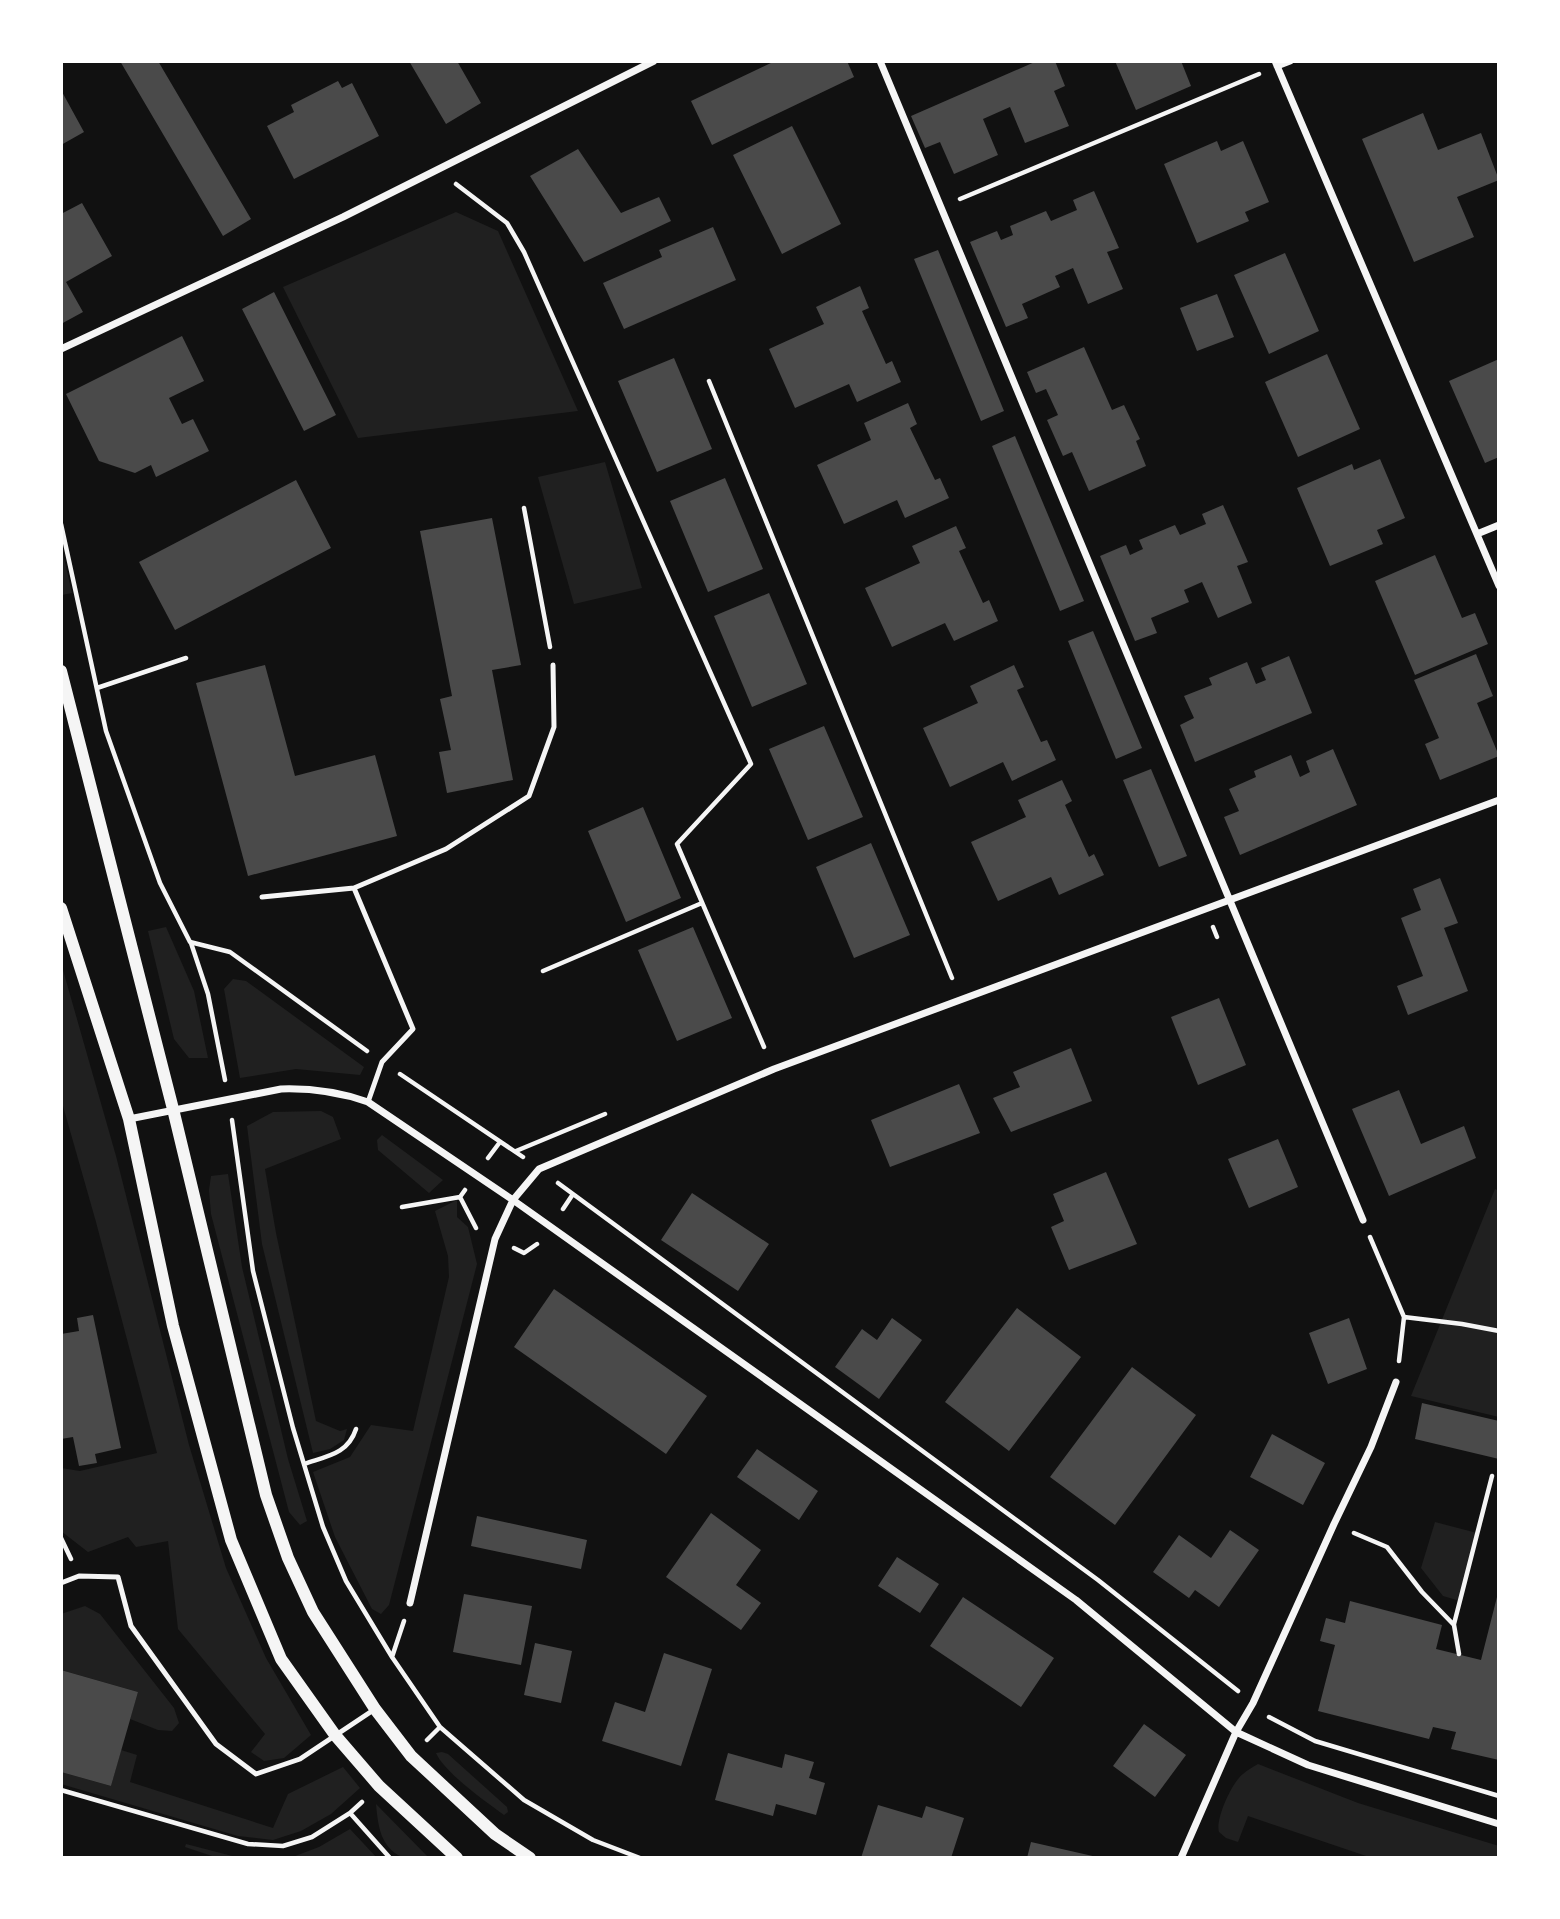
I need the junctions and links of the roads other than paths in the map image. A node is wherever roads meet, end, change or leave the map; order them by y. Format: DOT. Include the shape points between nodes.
graph roads {
  1 [pos="654,61"];
  2 [pos="880,61"];
  3 [pos="1290,61"];
  4 [pos="1276,64"];
  5 [pos="61,349"];
  6 [pos="1499,525"];
  7 [pos="1477,534"];
  8 [pos="1499,586"];
  9 [pos="553,665"];
  10 [pos="62,678"];
  11 [pos="1499,800"];
  12 [pos="354,888"];
  13 [pos="262,897"];
  14 [pos="1228,902"];
  15 [pos="61,908"];
  16 [pos="368,1102"];
  17 [pos="173,1109"];
  18 [pos="129,1119"];
  19 [pos="513,1200"];
  20 [pos="1363,1220"];
  21 [pos="1396,1382"];
  22 [pos="61,1583"];
  23 [pos="410,1603"];
  24 [pos="375,1709"];
  25 [pos="1236,1732"];
  26 [pos="335,1735"];
  27 [pos="1499,1824"];
  28 [pos="457,1858"];
  29 [pos="530,1858"];
  30 [pos="1181,1858"];
  1 -- 5 [label="street" via="343,217"];
  2 -- 14 [label="street"];
  3 -- 4 [label="street"];
  4 -- 7 [label="street"];
  6 -- 7 [label="street"];
  7 -- 8 [label="street"];
  9 -- 12 [label="lane" via="554,727 529,796 446,849"];
  10 -- 17 [label="street"];
  11 -- 14 [label="street"];
  12 -- 13 [label="lane"];
  12 -- 16 [label="lane" via="413,1029 382,1062"];
  14 -- 19 [label="street" via="774,1069 539,1169"];
  14 -- 20 [label="street"];
  15 -- 18 [label="street"];
  16 -- 17 [label="street" via="304,1088"];
  16 -- 19 [label="street"];
  17 -- 18 [label="street"];
  17 -- 24 [label="street" via="266,1495 313,1612"];
  18 -- 26 [label="street" via="173,1326 231,1540 281,1658"];
  19 -- 23 [label="street" via="495,1239"];
  19 -- 25 [label="street" via="1076,1600"];
  21 -- 25 [label="street" via="1371,1447"];
  22 -- 26 [label="lane" via="79,1576 118,1577 131,1626 216,1744 256,1774 300,1759"];
  24 -- 26 [label="lane"];
  24 -- 29 [label="street" via="411,1756 495,1834"];
  25 -- 27 [label="street" via="1308,1765"];
  25 -- 30 [label="street"];
  26 -- 28 [label="street" via="379,1786"];
}
